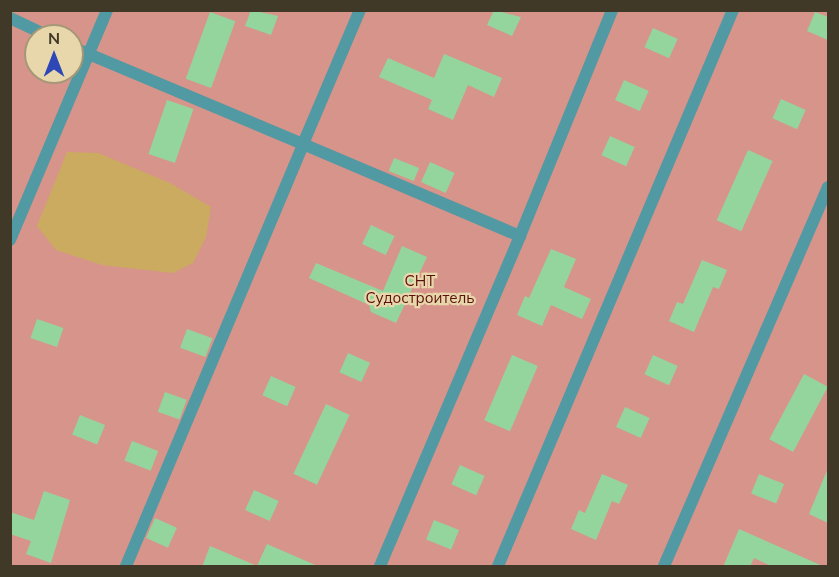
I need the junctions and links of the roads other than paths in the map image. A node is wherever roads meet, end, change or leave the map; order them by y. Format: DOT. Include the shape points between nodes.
graph roads {
  1 [pos="107,10"];
  2 [pos="360,10"];
  3 [pos="612,10"];
  4 [pos="732,10"];
  5 [pos="10,18"];
  6 [pos="24,25"];
  7 [pos="84,53"];
  8 [pos="88,55"];
  9 [pos="303,144"];
  10 [pos="828,187"];
  11 [pos="520,236"];
  12 [pos="10,240"];
  13 [pos="126,567"];
  14 [pos="380,567"];
  15 [pos="498,567"];
  16 [pos="664,567"];
  1 -- 8 [label="street"];
  2 -- 9 [label="street"];
  3 -- 11 [label="street"];
  4 -- 15 [label="street"];
  5 -- 6 [label="street"];
  7 -- 8 [label="street"];
  8 -- 9 [label="street"];
  8 -- 12 [label="street"];
  9 -- 11 [label="street"];
  9 -- 13 [label="street"];
  10 -- 16 [label="street"];
  11 -- 14 [label="street"];
}
